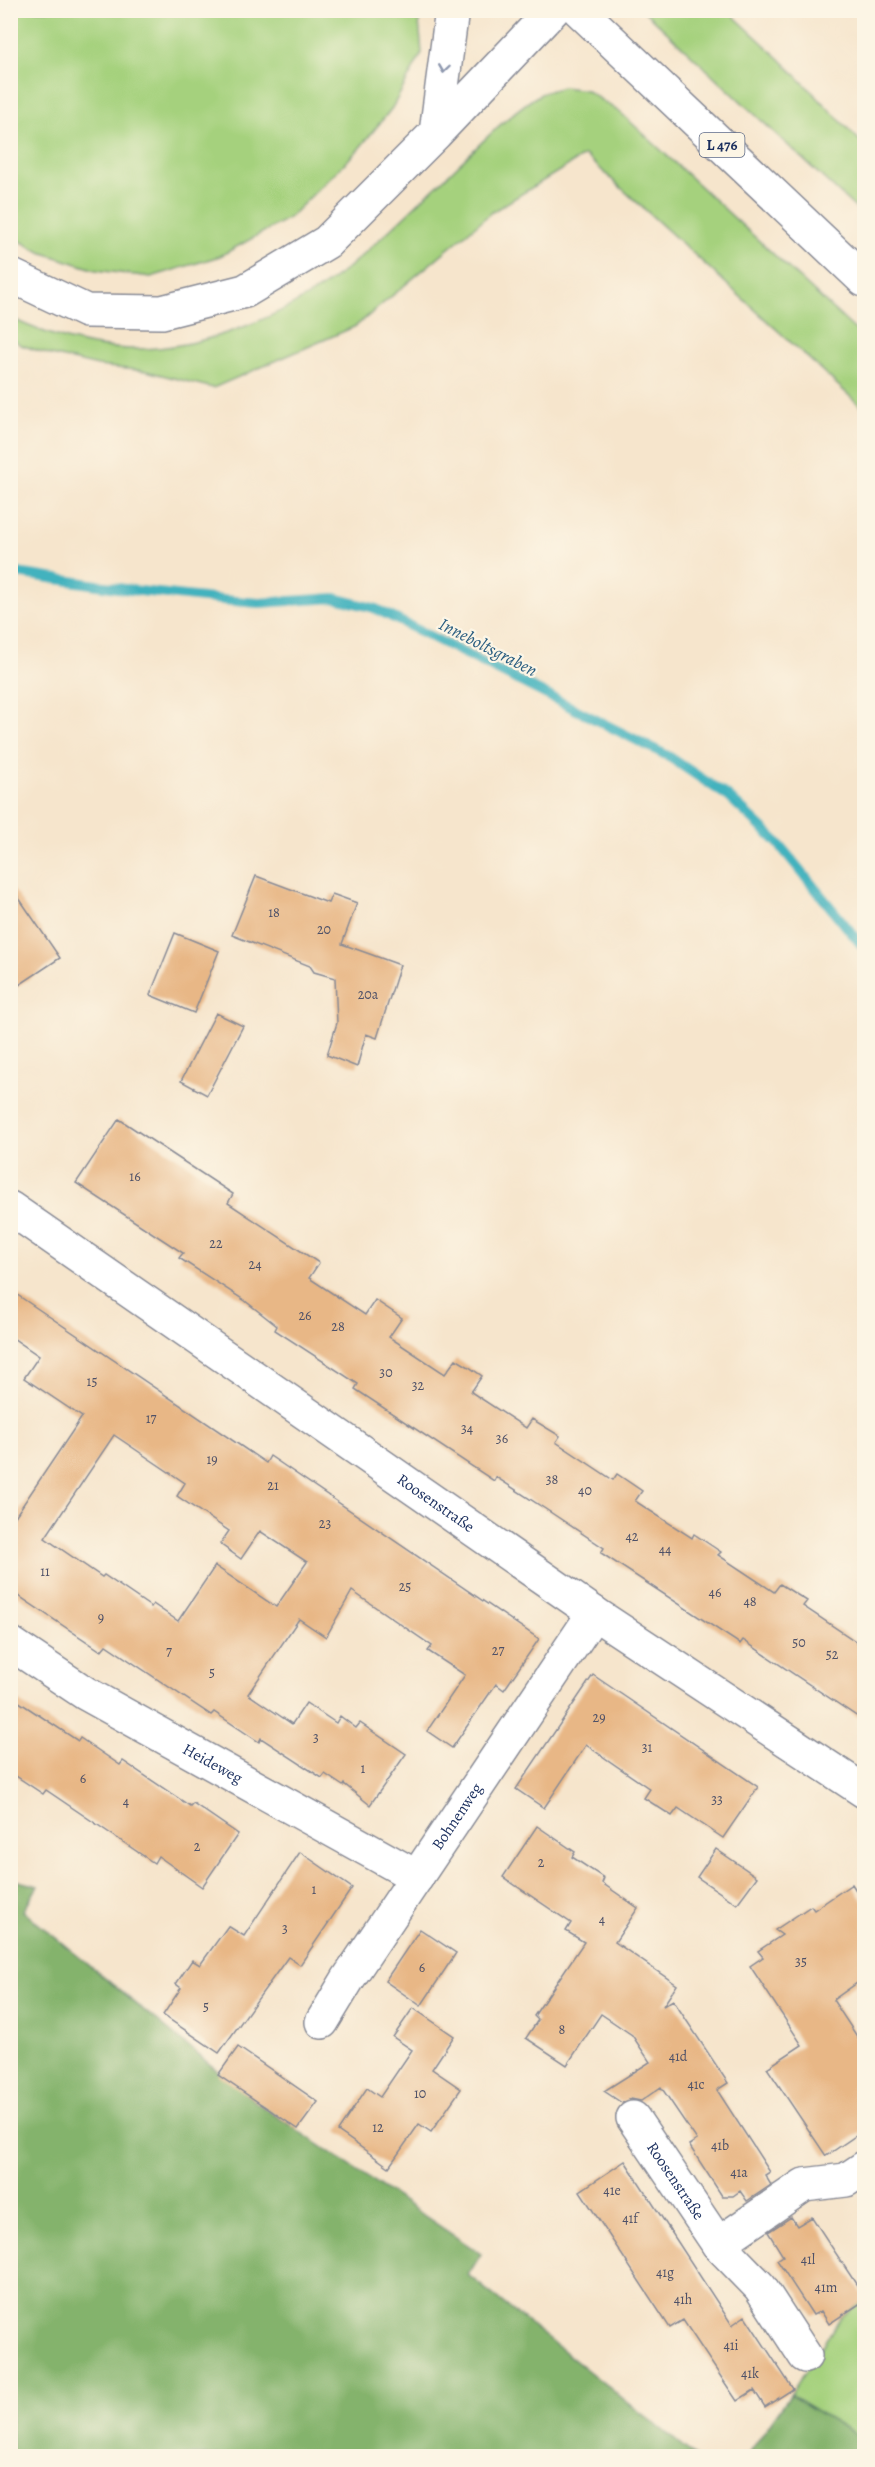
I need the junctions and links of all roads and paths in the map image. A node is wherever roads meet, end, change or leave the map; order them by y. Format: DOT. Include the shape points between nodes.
graph roads {
  1 [pos="452,10"];
  2 [pos="553,10"];
  3 [pos="579,10"];
  4 [pos="436,133"];
  5 [pos="10,275"];
  6 [pos="864,280"];
  7 [pos="10,1208"];
  8 [pos="594,1613"];
  9 [pos="10,1643"];
  10 [pos="864,1791"];
  11 [pos="417,1877"];
  12 [pos="322,2022"];
  13 [pos="633,2118"];
  14 [pos="864,2168"];
  15 [pos="718,2244"];
  16 [pos="805,2356"];
  1 -- 4 [label="street, one-way"];
  2 -- 4 [label="street"];
  3 -- 6 [label="street, L 476"];
  4 -- 5 [label="street" via="327,242 244,291 162,312 86,311"];
  7 -- 8 [label="street, Roosenstraße"];
  8 -- 10 [label="street, Roosenstraße"];
  8 -- 11 [label="street, Bohnenweg"];
  9 -- 11 [label="street, Heideweg" via="85,1693"];
  11 -- 12 [label="street, Bohnenweg"];
  13 -- 15 [label="street, Roosenstraße"];
  14 -- 15 [label="street" via="846,2180 804,2185"];
  15 -- 16 [label="street, Roosenstraße" via="760,2288"];
}
